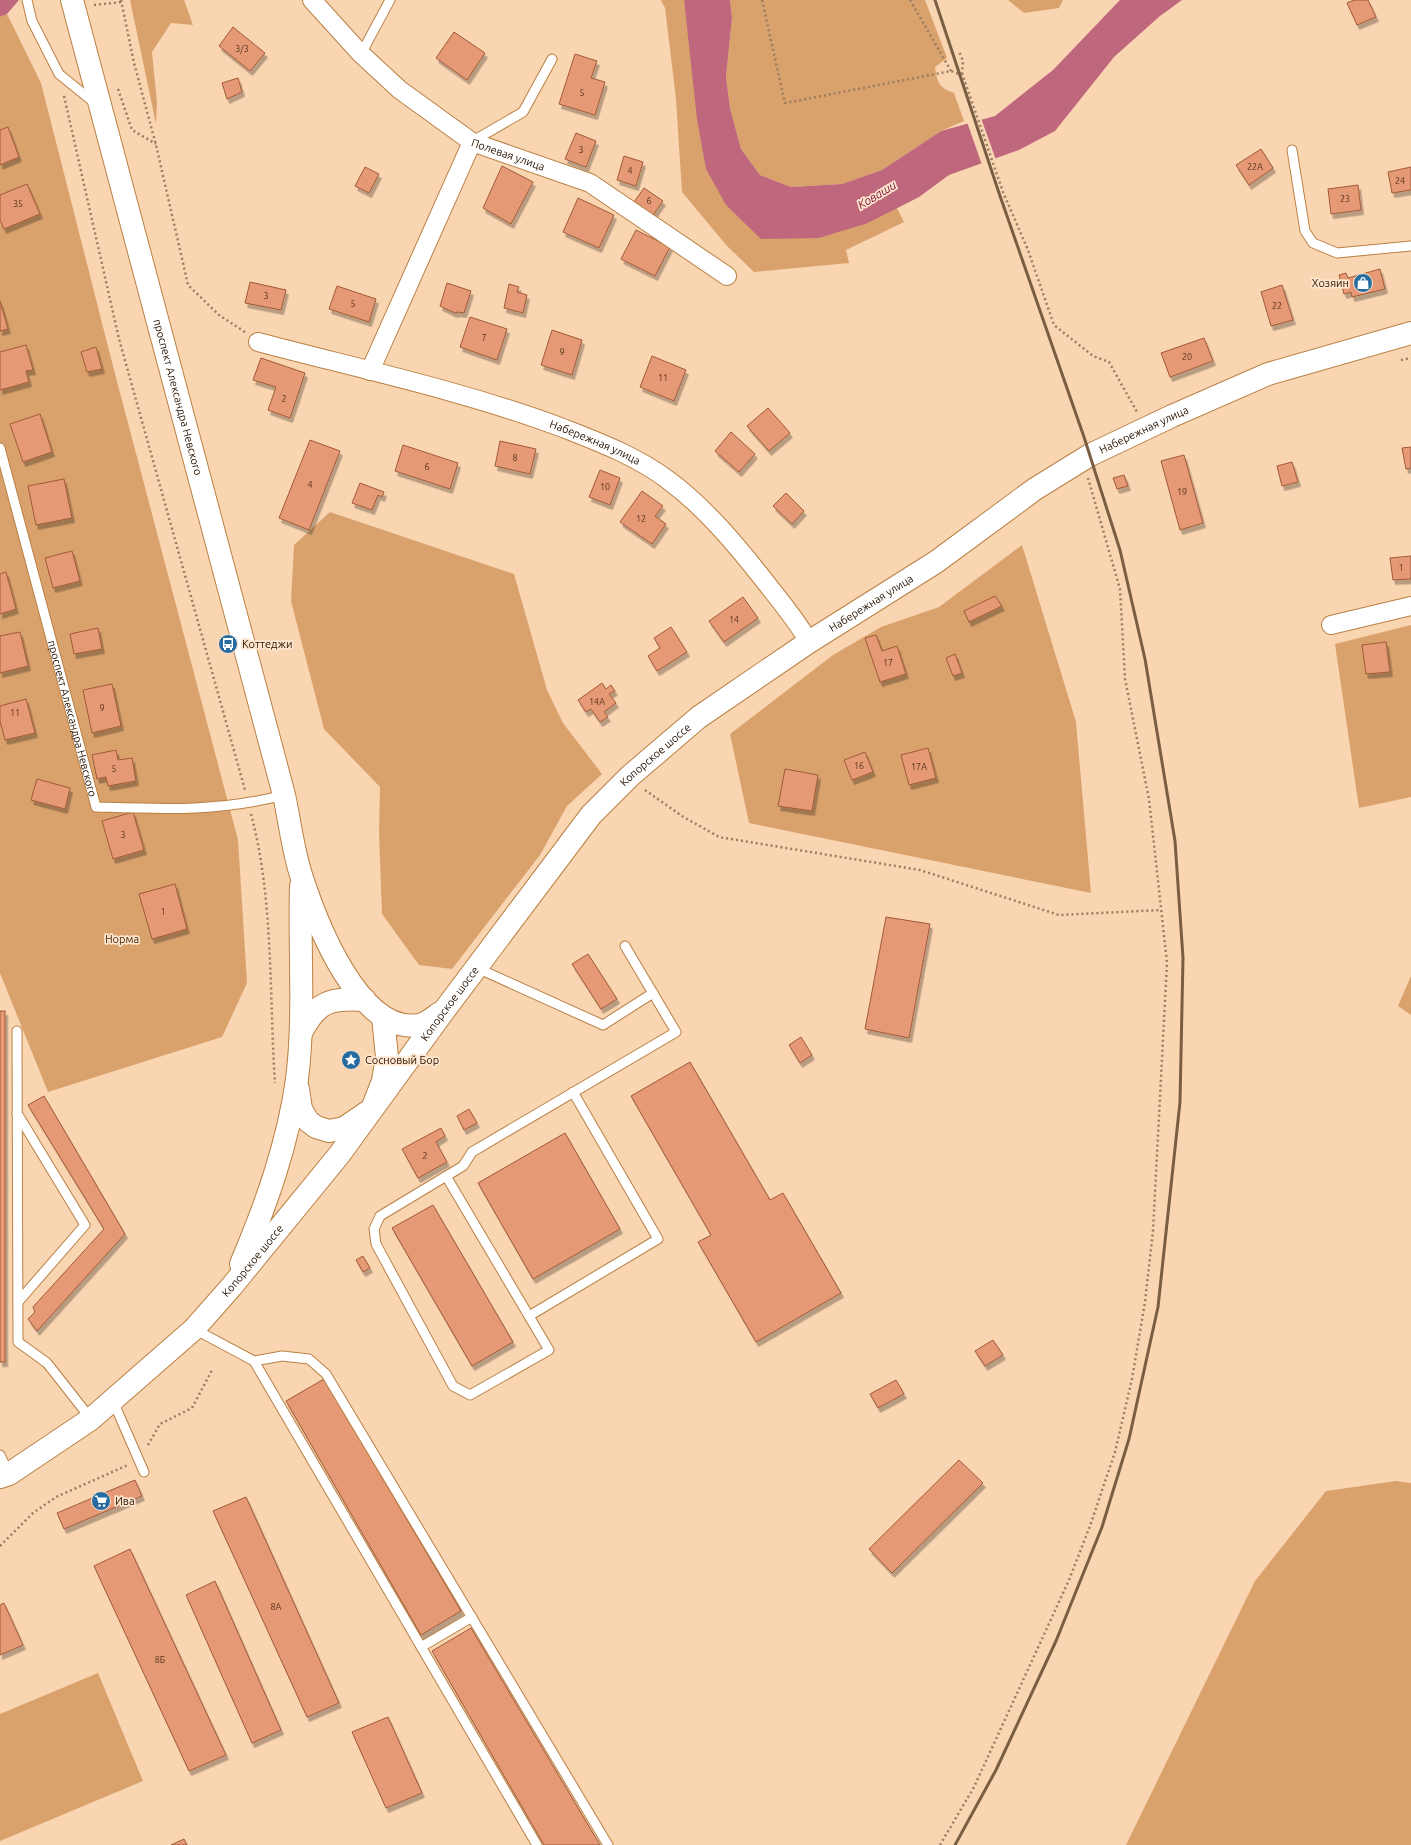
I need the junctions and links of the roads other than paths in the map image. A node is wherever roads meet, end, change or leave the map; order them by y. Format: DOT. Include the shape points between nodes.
graph roads {
  1 [pos="27,0"];
  2 [pos="312,0"];
  3 [pos="390,0"];
  4 [pos="82,9"];
  5 [pos="361,54"];
  6 [pos="552,59"];
  7 [pos="101,109"];
  8 [pos="472,142"];
  9 [pos="1292,150"];
  10 [pos="1411,246"];
  11 [pos="727,276"];
  12 [pos="1411,334"];
  13 [pos="258,342"];
  14 [pos="370,371"];
  15 [pos="0,448"];
  16 [pos="1411,606"];
  17 [pos="1331,625"];
  18 [pos="809,642"];
  19 [pos="284,795"];
  20 [pos="301,877"];
  21 [pos="624,946"];
  22 [pos="477,968"];
  23 [pos="653,993"];
  24 [pos="365,1000"];
  25 [pos="443,1012"];
  26 [pos="383,1017"];
  27 [pos="17,1031"];
  28 [pos="301,1033"];
  29 [pos="296,1080"];
  30 [pos="573,1092"];
  31 [pos="372,1109"];
  32 [pos="17,1113"];
  33 [pos="446,1176"];
  34 [pos="232,1286"];
  35 [pos="18,1302"];
  36 [pos="529,1316"];
  37 [pos="194,1329"];
  38 [pos="254,1361"];
  39 [pos="114,1401"];
  40 [pos="91,1420"];
  41 [pos="0,1455"];
  42 [pos="144,1472"];
  43 [pos="4,1476"];
  44 [pos="472,1617"];
  45 [pos="421,1647"];
  46 [pos="537,1845"];
  47 [pos="608,1845"];
  1 -- 7 [label="lane" via="32,21 59,74"];
  2 -- 5 [label="street, Полевая улица"];
  3 -- 5 [label="lane"];
  4 -- 7 [label="main road, проспект Александра Невского"];
  5 -- 8 [label="street, Полевая улица" via="400,90"];
  6 -- 8 [label="lane" via="524,112"];
  7 -- 19 [label="main road, проспект Александра Невского"];
  8 -- 11 [label="street, Полевая улица" via="590,183"];
  8 -- 14 [label="street"];
  9 -- 10 [label="lane" via="1306,231 1313,243 1337,253"];
  12 -- 18 [label="main road, Набережная улица" via="1268,374 1090,455 1035,489 936,562"];
  13 -- 14 [label="street, Набережная улица"];
  14 -- 18 [label="street, Набережная улица" via="512,409 591,439 668,479 740,550 799,625"];
  15 -- 19 [label="lane, проспект Александра Невского" via="96,807 178,810 248,803"];
  16 -- 17 [label="street"];
  18 -- 22 [label="main road, Копорское шоссе" via="699,717 630,776 591,815"];
  19 -- 20 [label="main road, проспект Александра Невского"];
  20 -- 24 [label="main road" via="328,945 343,972"];
  20 -- 28 [label="main road"];
  21 -- 23 [label="lane"];
  22 -- 23 [label="lane" via="603,1025"];
  22 -- 25 [label="main road, Копорское шоссе"];
  23 -- 30 [label="lane" via="676,1032"];
  24 -- 26 [label="main road"];
  24 -- 28 [label="main road" via="341,999 322,1006 310,1016"];
  25 -- 26 [label="main road" via="420,1025 402,1025"];
  25 -- 31 [label="main road, Копорское шоссе"];
  26 -- 31 [label="main road" via="388,1057 383,1081"];
  27 -- 32 [label="lane"];
  28 -- 29 [label="main road"];
  29 -- 31 [label="main road" via="301,1109 308,1121 316,1127 329,1131 344,1128"];
  29 -- 34 [label="main road" via="278,1168"];
  30 -- 33 [label="lane" via="472,1152 462,1166"];
  30 -- 36 [label="lane" via="658,1239"];
  31 -- 34 [label="main road, Копорское шоссе" via="334,1161"];
  32 -- 35 [label="lane"];
  32 -- 35 [label="lane" via="85,1225"];
  33 -- 36 [label="lane"];
  33 -- 36 [label="lane" via="380,1216 374,1229 376,1244 453,1386 470,1394 549,1350"];
  34 -- 37 [label="main road, Копорское шоссе"];
  35 -- 40 [label="lane" via="18,1342 47,1363"];
  37 -- 38 [label="lane"];
  37 -- 39 [label="main road, Копорское шоссе"];
  38 -- 44 [label="lane" via="282,1356 309,1360 326,1374"];
  38 -- 45 [label="lane"];
  39 -- 40 [label="main road, Копорское шоссе"];
  39 -- 42 [label="lane"];
  40 -- 43 [label="main road, Копорское шоссе"];
  41 -- 43 [label="lane"];
  44 -- 45 [label="lane"];
  44 -- 47 [label="lane"];
  45 -- 46 [label="lane"];
}
